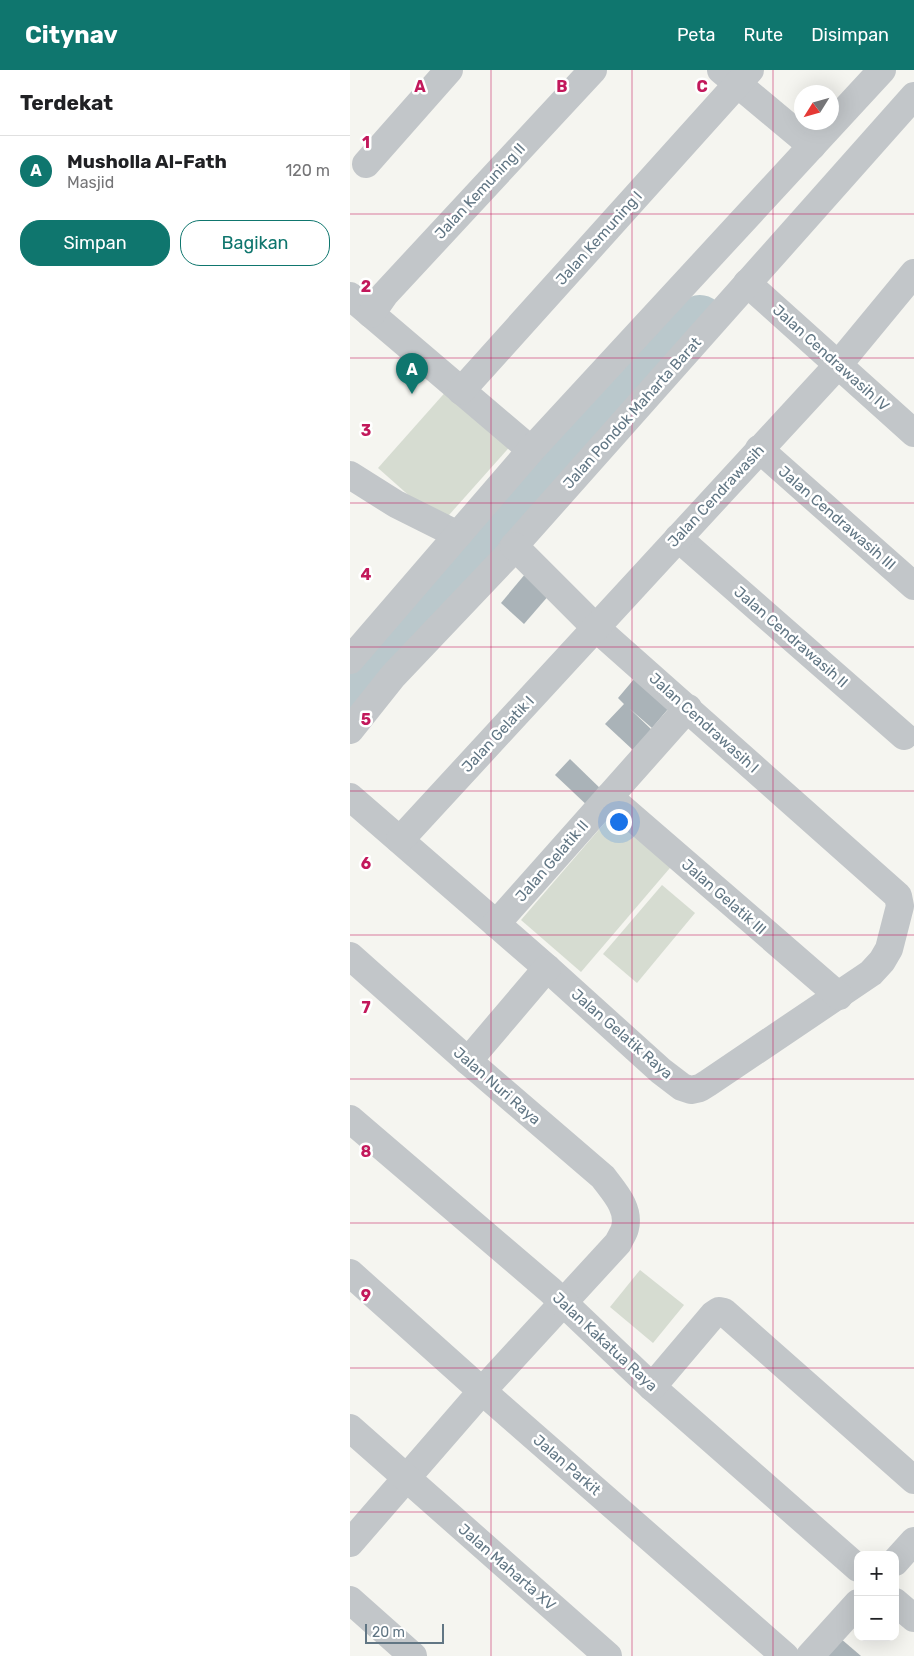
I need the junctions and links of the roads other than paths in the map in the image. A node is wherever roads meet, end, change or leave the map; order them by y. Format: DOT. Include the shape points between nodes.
graph roads {
  1 [pos="449,70"];
  2 [pos="593,70"];
  3 [pos="882,70"];
  4 [pos="736,75"];
  5 [pos="911,106"];
  6 [pos="812,146"];
  7 [pos="366,164"];
  8 [pos="913,276"];
  9 [pos="747,283"];
  10 [pos="350,296"];
  11 [pos="371,314"];
  12 [pos="838,365"];
  13 [pos="461,391"];
  14 [pos="914,433"];
  15 [pos="759,449"];
  16 [pos="531,450"];
  17 [pos="350,475"];
  18 [pos="458,535"];
  19 [pos="678,538"];
  20 [pos="514,546"];
  21 [pos="914,586"];
  22 [pos="596,628"];
  23 [pos="350,660"];
  24 [pos="688,708"];
  25 [pos="350,730"];
  26 [pos="904,736"];
  27 [pos="350,797"];
  28 [pos="609,797"];
  29 [pos="400,840"];
  30 [pos="898,896"];
  31 [pos="496,924"];
  32 [pos="350,956"];
  33 [pos="547,968"];
  34 [pos="839,996"];
  35 [pos="468,1061"];
  36 [pos="350,1119"];
  37 [pos="350,1273"];
  38 [pos="562,1302"];
  39 [pos="652,1387"];
  40 [pos="482,1391"];
  41 [pos="350,1428"];
  42 [pos="406,1478"];
  43 [pos="914,1480"];
  44 [pos="914,1541"];
  45 [pos="350,1543"];
  46 [pos="899,1558"];
  47 [pos="854,1564"];
  48 [pos="350,1600"];
  49 [pos="899,1605"];
  50 [pos="854,1607"];
  51 [pos="914,1618"];
  52 [pos="413,1656"];
  53 [pos="608,1656"];
  54 [pos="785,1656"];
  55 [pos="810,1656"];
  1 -- 7 [label="street"];
  2 -- 11 [label="street, Jalan Kemuning II" via="385,294"];
  3 -- 6 [label="street"];
  4 -- 6 [label="street"];
  4 -- 13 [label="street, Jalan Kemuning I"];
  5 -- 9 [label="street, Jalan Pondok Maharta Barat"];
  6 -- 16 [label="street"];
  8 -- 12 [label="street, Jalan Cendrawasih"];
  9 -- 12 [label="street, Jalan Cendrawasih IV"];
  9 -- 20 [label="street, Jalan Pondok Maharta Barat"];
  10 -- 11 [label="street"];
  11 -- 13 [label="street"];
  12 -- 14 [label="street, Jalan Cendrawasih IV"];
  12 -- 15 [label="street, Jalan Cendrawasih"];
  13 -- 16 [label="street"];
  15 -- 19 [label="street, Jalan Cendrawasih"];
  15 -- 21 [label="street, Jalan Cendrawasih III"];
  16 -- 18 [label="street"];
  17 -- 18 [label="street" via="396,504"];
  18 -- 23 [label="street"];
  19 -- 22 [label="street, Jalan Cendrawasih"];
  19 -- 26 [label="street, Jalan Cendrawasih II"];
  20 -- 22 [label="street, Jalan Cendrawasih I"];
  20 -- 25 [label="street, Jalan Pondok Maharta Barat" via="393,676"];
  22 -- 24 [label="street, Jalan Cendrawasih I"];
  22 -- 29 [label="street, Jalan Gelatik I"];
  24 -- 28 [label="street, Jalan Gelatik II"];
  24 -- 30 [label="street, Jalan Cendrawasih I"];
  27 -- 29 [label="street, Jalan Gelatik Raya"];
  28 -- 31 [label="street, Jalan Gelatik II"];
  28 -- 34 [label="street, Jalan Gelatik III"];
  29 -- 31 [label="street, Jalan Gelatik Raya"];
  30 -- 34 [label="street, Jalan Gelatik Raya" via="900,906 889,949 882,961"];
  31 -- 33 [label="street, Jalan Gelatik Raya"];
  32 -- 35 [label="street, Jalan Nuri Raya"];
  33 -- 34 [label="street, Jalan Gelatik Raya" via="661,1071 691,1090 708,1083"];
  33 -- 35 [label="street"];
  35 -- 38 [label="street, Jalan Nuri Raya" via="603,1177 625,1212 625,1228 618,1243"];
  36 -- 38 [label="street, Jalan Kakatua Raya"];
  37 -- 40 [label="street, Jalan Parkit"];
  38 -- 39 [label="street, Jalan Kakatua Raya"];
  38 -- 40 [label="street"];
  39 -- 43 [label="street" via="713,1314 724,1312"];
  39 -- 47 [label="street, Jalan Kakatua Raya"];
  40 -- 42 [label="street"];
  40 -- 54 [label="street, Jalan Parkit"];
  41 -- 42 [label="street, Jalan Maharta XV"];
  42 -- 45 [label="street"];
  42 -- 53 [label="street, Jalan Maharta XV"];
  44 -- 46 [label="street"];
  48 -- 52 [label="street"];
  49 -- 51 [label="street"];
  50 -- 55 [label="street"];
}
